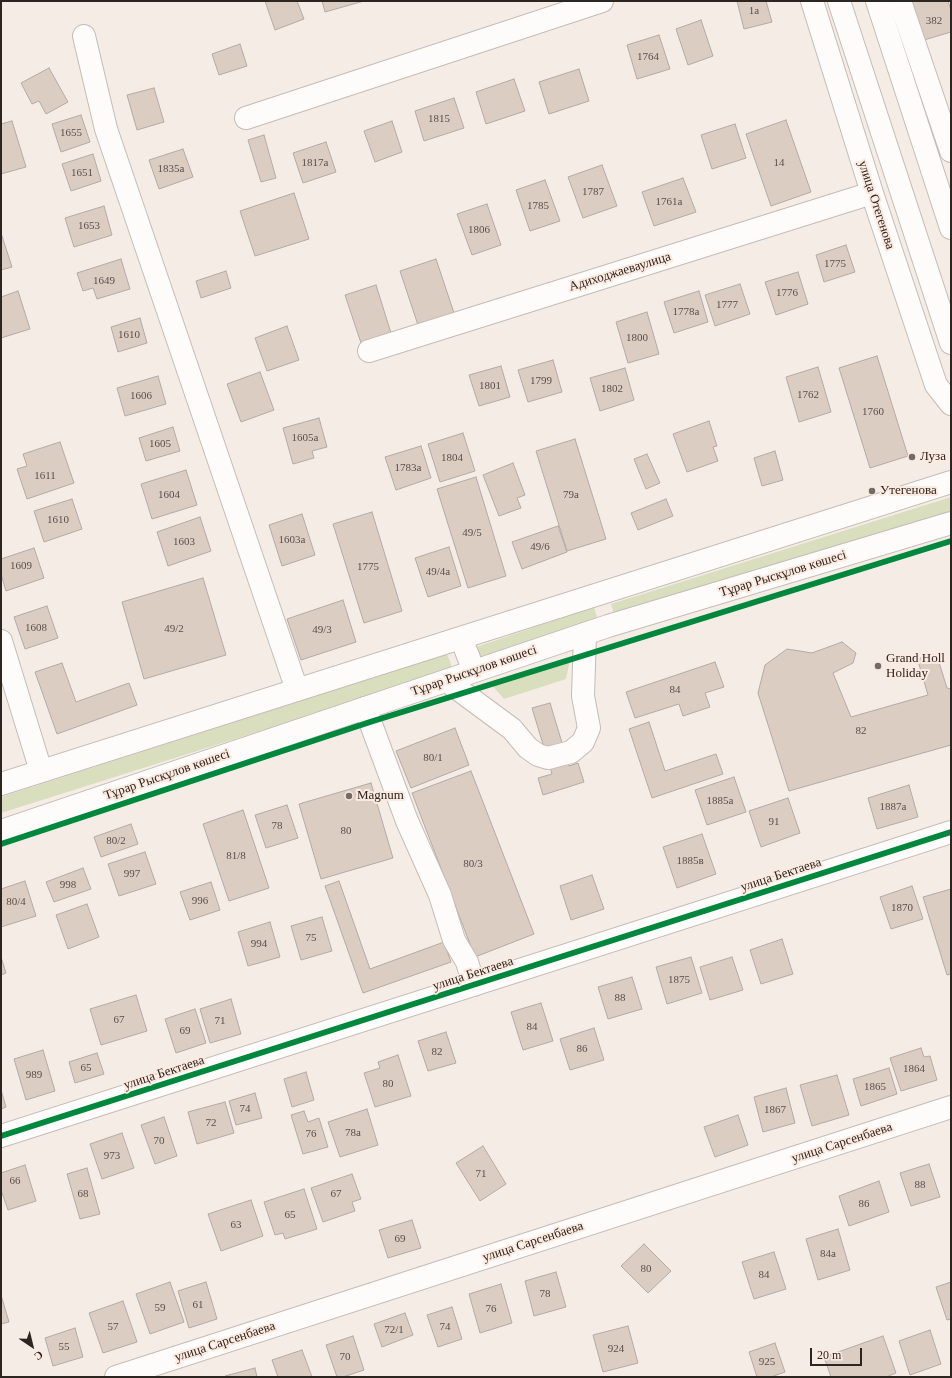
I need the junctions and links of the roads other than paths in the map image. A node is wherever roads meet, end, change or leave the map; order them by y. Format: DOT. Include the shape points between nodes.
graph roads {
  1 [pos="602,1"];
  2 [pos="812,1"];
  3 [pos="839,1"];
  4 [pos="877,1"];
  5 [pos="900,1"];
  6 [pos="84,36"];
  7 [pos="246,118"];
  8 [pos="951,151"];
  9 [pos="872,193"];
  10 [pos="951,228"];
  11 [pos="951,343"];
  12 [pos="369,351"];
  13 [pos="951,404"];
  14 [pos="951,482"];
  15 [pos="951,523"];
  16 [pos="598,594"];
  17 [pos="608,626"];
  18 [pos="585,634"];
  19 [pos="461,638"];
  20 [pos="1,641"];
  21 [pos="474,672"];
  22 [pos="447,681"];
  23 [pos="297,690"];
  24 [pos="365,708"];
  25 [pos="41,771"];
  26 [pos="1,784"];
  27 [pos="1,831"];
  28 [pos="951,832"];
  29 [pos="474,986"];
  30 [pos="951,1107"];
  31 [pos="1,1136"];
  32 [pos="116,1377"];
  1 -- 7 [label="street"];
  2 -- 9 [label="street, улица Отегенова"];
  3 -- 11 [label="street"];
  4 -- 10 [label="street"];
  5 -- 8 [label="street"];
  6 -- 23 [label="street" via="106,129"];
  9 -- 12 [label="street, Адиходжаеваулица"];
  9 -- 13 [label="street, улица Отегенова" via="936,385"];
  14 -- 16 [label="street"];
  15 -- 17 [label="street, Тұрар Рыскұлов көшесі"];
  16 -- 17 [label="street"];
  16 -- 19 [label="street"];
  17 -- 18 [label="street, Тұрар Рыскұлов көшесі"];
  18 -- 21 [label="street, Тұрар Рыскұлов көшесі"];
  18 -- 22 [label="street" via="583,696 589,728 582,742 571,752 548,758 538,755 528,748 512,729"];
  19 -- 21 [label="street"];
  19 -- 23 [label="street"];
  20 -- 25 [label="street"];
  21 -- 22 [label="street, Тұрар Рыскұлов көшесі"];
  22 -- 24 [label="street, Тұрар Рыскұлов көшесі"];
  23 -- 25 [label="street"];
  24 -- 27 [label="street, Тұрар Рыскұлов көшесі"];
  24 -- 29 [label="street" via="407,821 440,895 454,940 467,962"];
  25 -- 26 [label="street"];
  28 -- 29 [label="street, улица Бектаева"];
  29 -- 31 [label="street, улица Бектаева"];
  30 -- 32 [label="street, улица Сарсенбаева"];
}
